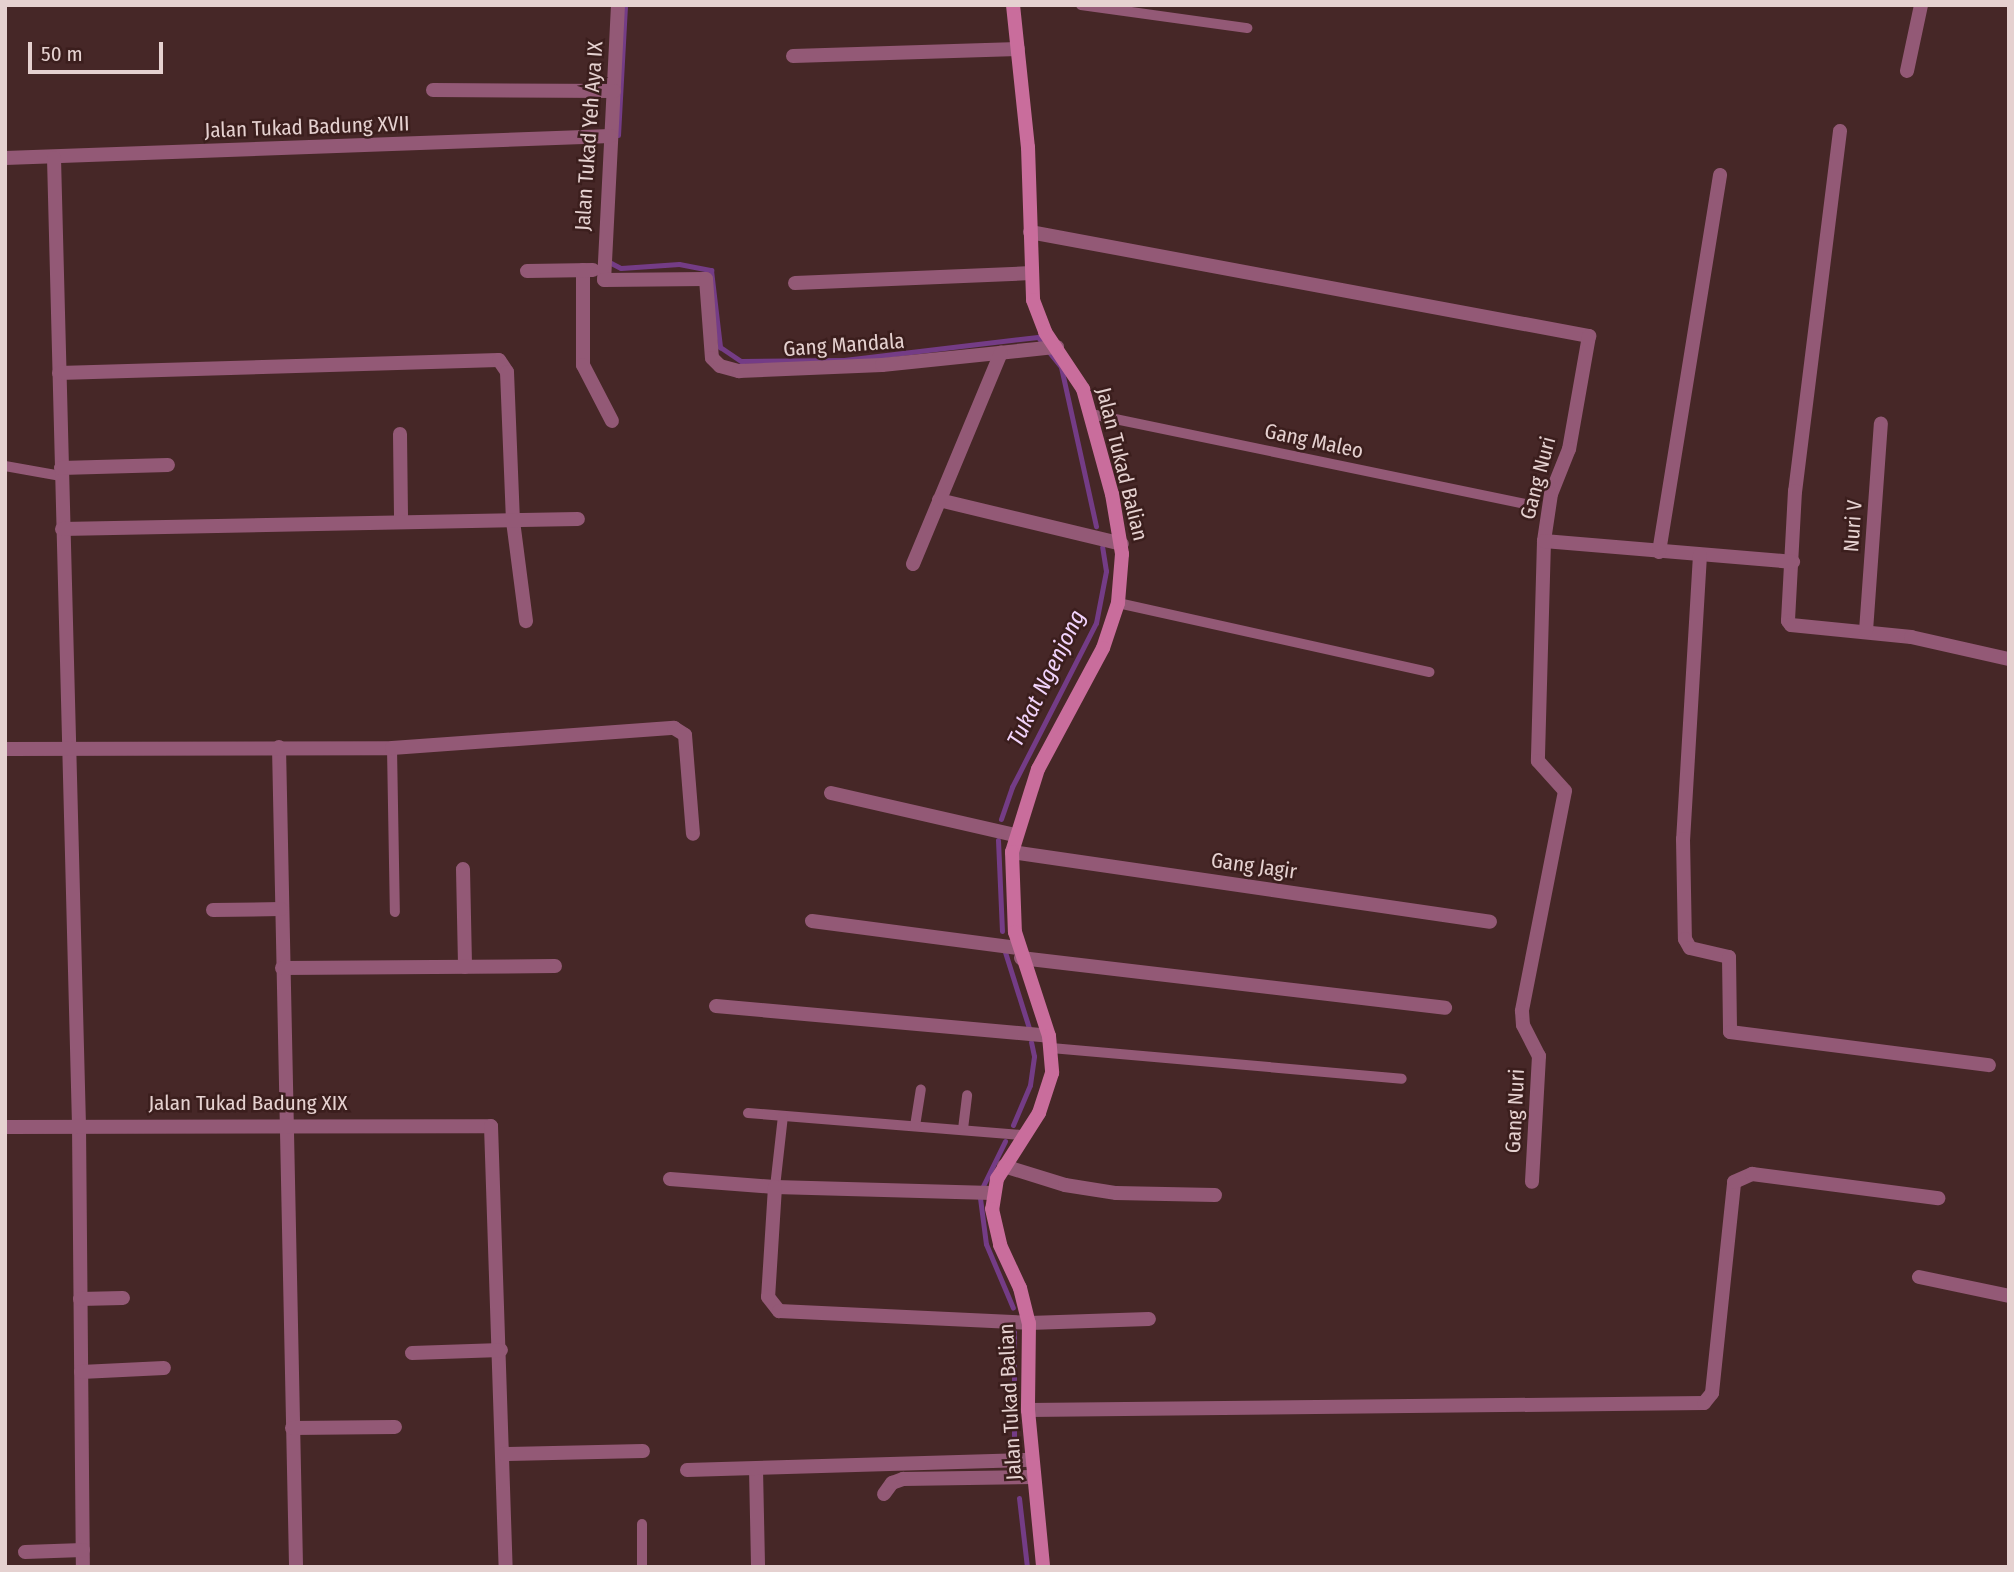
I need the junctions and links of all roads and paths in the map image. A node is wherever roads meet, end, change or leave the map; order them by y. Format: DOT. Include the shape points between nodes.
graph roads {
  1 [pos="618,5"];
  2 [pos="1013,5"];
  3 [pos="1081,5"];
  4 [pos="1921,5"];
  5 [pos="1247,28"];
  6 [pos="1018,49"];
  7 [pos="793,57"];
  8 [pos="1907,71"];
  9 [pos="433,90"];
  10 [pos="614,91"];
  11 [pos="1840,131"];
  12 [pos="611,136"];
  13 [pos="5,158"];
  14 [pos="54,158"];
  15 [pos="1720,175"];
  16 [pos="1030,232"];
  17 [pos="601,270"];
  18 [pos="527,271"];
  19 [pos="583,271"];
  20 [pos="1031,273"];
  21 [pos="794,283"];
  22 [pos="1057,347"];
  23 [pos="1001,353"];
  24 [pos="59,373"];
  25 [pos="1091,414"];
  26 [pos="612,421"];
  27 [pos="1881,424"];
  28 [pos="400,434"];
  29 [pos="168,465"];
  30 [pos="5,466"];
  31 [pos="61,472"];
  32 [pos="939,500"];
  33 [pos="1530,505"];
  34 [pos="578,519"];
  35 [pos="513,521"];
  36 [pos="401,522"];
  37 [pos="62,528"];
  38 [pos="1544,541"];
  39 [pos="1122,544"];
  40 [pos="1659,552"];
  41 [pos="1700,555"];
  42 [pos="1793,562"];
  43 [pos="912,564"];
  44 [pos="1118,603"];
  45 [pos="526,621"];
  46 [pos="1866,631"];
  47 [pos="2009,659"];
  48 [pos="1429,673"];
  49 [pos="279,747"];
  50 [pos="68,748"];
  51 [pos="393,748"];
  52 [pos="5,749"];
  53 [pos="831,793"];
  54 [pos="693,834"];
  55 [pos="1015,835"];
  56 [pos="1012,856"];
  57 [pos="463,869"];
  58 [pos="1278,900"];
  59 [pos="281,909"];
  60 [pos="213,911"];
  61 [pos="395,912"];
  62 [pos="811,921"];
  63 [pos="1490,922"];
  64 [pos="1020,953"];
  65 [pos="555,966"];
  66 [pos="466,967"];
  67 [pos="282,968"];
  68 [pos="716,1006"];
  69 [pos="1445,1008"];
  70 [pos="1050,1042"];
  71 [pos="1989,1065"];
  72 [pos="1402,1079"];
  73 [pos="920,1088"];
  74 [pos="967,1095"];
  75 [pos="748,1113"];
  76 [pos="783,1116"];
  77 [pos="284,1124"];
  78 [pos="79,1125"];
  79 [pos="915,1126"];
  80 [pos="5,1127"];
  81 [pos="962,1129"];
  82 [pos="1024,1135"];
  83 [pos="1004,1166"];
  84 [pos="670,1179"];
  85 [pos="1532,1182"];
  86 [pos="775,1187"];
  87 [pos="992,1193"];
  88 [pos="1215,1195"];
  89 [pos="1938,1198"];
  90 [pos="1919,1277"];
  91 [pos="2009,1296"];
  92 [pos="123,1298"];
  93 [pos="80,1299"];
  94 [pos="1149,1319"];
  95 [pos="1029,1323"];
  96 [pos="501,1350"];
  97 [pos="412,1353"];
  98 [pos="164,1368"];
  99 [pos="81,1372"];
  100 [pos="1028,1410"];
  101 [pos="395,1427"];
  102 [pos="292,1428"];
  103 [pos="643,1451"];
  104 [pos="504,1454"];
  105 [pos="1032,1460"];
  106 [pos="755,1469"];
  107 [pos="687,1470"];
  108 [pos="1033,1477"];
  109 [pos="884,1494"];
  110 [pos="642,1524"];
  111 [pos="83,1550"];
  112 [pos="25,1552"];
  113 [pos="83,1567"];
  114 [pos="296,1567"];
  115 [pos="506,1567"];
  116 [pos="642,1567"];
  117 [pos="758,1567"];
  118 [pos="1043,1567"];
  1 -- 10 [label="street, Jalan Tukad Yeh Aya IX"];
  2 -- 6 [label="street, Jalan Tukad Balian"];
  3 -- 5 [label="lane"];
  4 -- 8 [label="street"];
  6 -- 7 [label="street"];
  6 -- 16 [label="street, Jalan Tukad Balian" via="1028,147"];
  9 -- 10 [label="street"];
  10 -- 12 [label="street, Jalan Tukad Yeh Aya IX"];
  11 -- 42 [label="street" via="1795,491"];
  12 -- 14 [label="street, Jalan Tukad Badung XVII"];
  12 -- 17 [label="street, Jalan Tukad Yeh Aya IX"];
  13 -- 14 [label="street, Jalan Tukad Badung XVII"];
  14 -- 24 [label="street"];
  15 -- 40 [label="street"];
  16 -- 20 [label="street, Jalan Tukad Balian"];
  16 -- 38 [label="street, Gang Nuri" via="1587,334 1591,341 1580,399 1569,449 1551,494"];
  17 -- 19 [label="street"];
  17 -- 23 [label="street, Gang Mandala" via="607,281 699,277 710,283 712,358 732,370 854,366"];
  18 -- 19 [label="street"];
  19 -- 26 [label="street" via="583,365"];
  20 -- 21 [label="street"];
  20 -- 22 [label="street, Jalan Tukad Balian" via="1036,314"];
  22 -- 23 [label="street, Gang Mandala"];
  22 -- 25 [label="street, Jalan Tukad Balian" via="1077,373"];
  23 -- 32 [label="street"];
  24 -- 31 [label="street"];
  24 -- 35 [label="street" via="499,360 507,372"];
  25 -- 33 [label="lane, Gang Maleo"];
  25 -- 39 [label="street, Jalan Tukad Balian"];
  27 -- 46 [label="street, Nuri V"];
  28 -- 36 [label="street"];
  29 -- 31 [label="street"];
  30 -- 31 [label="lane"];
  31 -- 37 [label="street"];
  32 -- 39 [label="street"];
  32 -- 43 [label="street"];
  34 -- 35 [label="street"];
  35 -- 36 [label="street"];
  35 -- 45 [label="street"];
  36 -- 37 [label="street"];
  37 -- 50 [label="street"];
  38 -- 40 [label="street"];
  38 -- 85 [label="street, Gang Nuri" via="1538,761 1565,791 1522,1011 1523,1025 1539,1056"];
  39 -- 44 [label="street, Jalan Tukad Balian"];
  40 -- 41 [label="street"];
  41 -- 42 [label="street"];
  41 -- 71 [label="street" via="1683,839 1685,939 1690,948 1729,957 1730,1032"];
  42 -- 46 [label="street" via="1791,625"];
  44 -- 48 [label="lane"];
  44 -- 55 [label="street, Jalan Tukad Balian" via="1094,670 1038,769"];
  46 -- 47 [label="street"];
  49 -- 50 [label="street"];
  49 -- 51 [label="street"];
  49 -- 59 [label="street"];
  50 -- 52 [label="street"];
  50 -- 78 [label="street"];
  51 -- 54 [label="street" via="678,729 685,735"];
  51 -- 61 [label="lane"];
  53 -- 55 [label="street"];
  55 -- 56 [label="street, Jalan Tukad Balian"];
  56 -- 58 [label="street, Gang Jagir"];
  56 -- 63 [label="street, Gang Jagir"];
  56 -- 64 [label="street, Jalan Tukad Balian"];
  57 -- 66 [label="street"];
  59 -- 60 [label="street"];
  59 -- 67 [label="street"];
  62 -- 64 [label="street"];
  64 -- 69 [label="street"];
  64 -- 70 [label="street, Jalan Tukad Balian"];
  65 -- 66 [label="street"];
  66 -- 67 [label="street"];
  67 -- 77 [label="street"];
  68 -- 70 [label="street"];
  70 -- 72 [label="lane"];
  70 -- 82 [label="street, Jalan Tukad Balian" via="1049,1090"];
  73 -- 79 [label="lane"];
  74 -- 81 [label="lane"];
  75 -- 76 [label="lane"];
  76 -- 79 [label="lane"];
  76 -- 86 [label="lane"];
  77 -- 78 [label="street, Jalan Tukad Badung XIX"];
  77 -- 96 [label="street, Jalan Tukad Badung XIX" via="491,1126"];
  77 -- 102 [label="street"];
  78 -- 80 [label="street, Jalan Tukad Badung XIX"];
  78 -- 93 [label="street"];
  79 -- 81 [label="lane"];
  81 -- 82 [label="lane"];
  82 -- 83 [label="street, Jalan Tukad Balian"];
  83 -- 87 [label="street, Jalan Tukad Balian"];
  83 -- 88 [label="street" via="1065,1185 1116,1193"];
  84 -- 86 [label="street"];
  86 -- 87 [label="street"];
  86 -- 95 [label="street" via="768,1297 774,1309 826,1316"];
  87 -- 95 [label="street, Jalan Tukad Balian" via="1000,1245 1020,1288"];
  89 -- 100 [label="street" via="1752,1174 1734,1182 1712,1393 1704,1403"];
  90 -- 91 [label="street"];
  92 -- 93 [label="street"];
  93 -- 99 [label="street"];
  94 -- 95 [label="street"];
  95 -- 100 [label="street, Jalan Tukad Balian"];
  96 -- 97 [label="street"];
  96 -- 104 [label="street"];
  98 -- 99 [label="street"];
  99 -- 111 [label="street"];
  100 -- 105 [label="street, Jalan Tukad Balian"];
  101 -- 102 [label="street"];
  102 -- 114 [label="street"];
  103 -- 104 [label="street"];
  104 -- 115 [label="street"];
  105 -- 106 [label="street"];
  105 -- 108 [label="street, Jalan Tukad Balian"];
  106 -- 107 [label="street"];
  106 -- 117 [label="street"];
  108 -- 109 [label="street" via="903,1479 892,1483"];
  108 -- 118 [label="street, Jalan Tukad Balian"];
  110 -- 116 [label="lane"];
  111 -- 112 [label="street"];
  111 -- 113 [label="street"];
}
